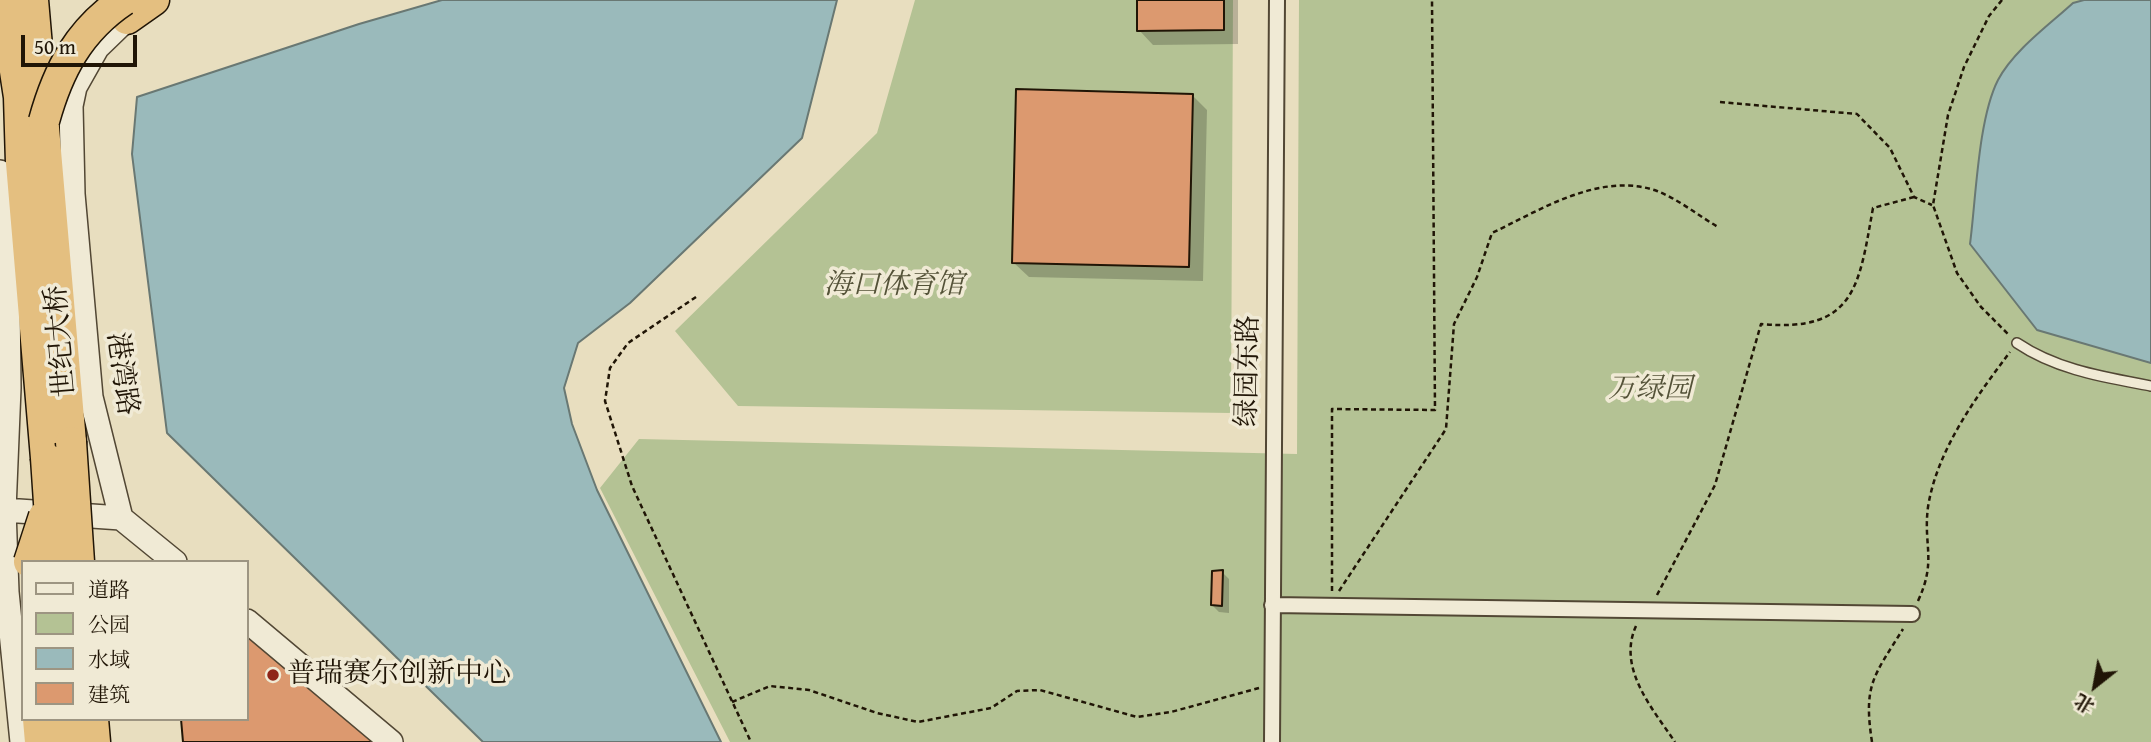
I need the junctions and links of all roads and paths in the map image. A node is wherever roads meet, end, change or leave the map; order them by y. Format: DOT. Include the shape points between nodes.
graph roads {
  1 [pos="4,0"];
  2 [pos="33,0"];
  3 [pos="154,0"];
  4 [pos="1278,0"];
  5 [pos="1432,0"];
  6 [pos="2002,0"];
  7 [pos="122,5"];
  8 [pos="0,98"];
  9 [pos="1720,102"];
  10 [pos="44,121"];
  11 [pos="11,167"];
  12 [pos="1914,197"];
  13 [pos="1933,205"];
  14 [pos="1718,228"];
  15 [pos="696,297"];
  16 [pos="2017,343"];
  17 [pos="2151,386"];
  18 [pos="61,503"];
  19 [pos="4,510"];
  20 [pos="121,519"];
  21 [pos="30,560"];
  22 [pos="53,560"];
  23 [pos="78,560"];
  24 [pos="99,560"];
  25 [pos="172,560"];
  26 [pos="1272,605"];
  27 [pos="1647,610"];
  28 [pos="1912,614"];
  29 [pos="248,622"];
  30 [pos="1272,686"];
  31 [pos="732,702"];
  32 [pos="38,721"];
  33 [pos="67,721"];
  34 [pos="93,721"];
  35 [pos="112,721"];
  36 [pos="22,742"];
  37 [pos="40,742"];
  38 [pos="69,742"];
  39 [pos="95,742"];
  40 [pos="114,742"];
  41 [pos="391,742"];
  42 [pos="751,742"];
  43 [pos="1272,742"];
  44 [pos="1675,742"];
  45 [pos="1872,742"];
  1 -- 11 [label="highway, 世纪大桥" via="19,97"];
  2 -- 10 [label="highway, 世纪大桥"];
  3 -- 7 [label="highway"];
  4 -- 26 [label="street, 绿园东路"];
  5 -- 14 [label="path" via="1435,410 1332,409 1332,601 1446,429 1454,324 1492,233 1566,197 1617,185 1657,191"];
  6 -- 13 [label="path" via="1964,67 1948,116"];
  7 -- 10 [label="highway, bridge" via="91,26 72,49"];
  7 -- 20 [label="street, 港湾路" via="112,31 75,87 71,106 73,194 91,397"];
  8 -- 11 [label="highway"];
  9 -- 12 [label="path" via="1857,114 1890,148"];
  10 -- 18 [label="highway, 世纪大桥, bridge"];
  11 -- 18 [label="highway, 世纪大桥, bridge"];
  11 -- 19 [label="street"];
  12 -- 13 [label="path"];
  12 -- 27 [label="path" via="1873,208 1860,271 1842,308 1792,327 1761,324 1715,485"];
  13 -- 16 [label="path" via="1957,273 1981,307"];
  15 -- 31 [label="path" via="628,343 610,368 605,401 632,486"];
  16 -- 17 [label="lane" via="2065,368"];
  16 -- 28 [label="path" via="1975,398 1947,452 1929,503 1926,584"];
  18 -- 21 [label="highway, bridge"];
  18 -- 22 [label="highway, 世纪大桥, bridge"];
  18 -- 23 [label="highway, 世纪大桥, bridge"];
  18 -- 24 [label="highway, bridge"];
  19 -- 20 [label="street"];
  19 -- 36 [label="street" via="6,592"];
  20 -- 25 [label="street"];
  26 -- 27 [label="street"];
  26 -- 30 [label="street, 绿园东路"];
  27 -- 28 [label="street"];
  27 -- 44 [label="path" via="1630,638 1628,657 1648,701"];
  28 -- 45 [label="path" via="1873,674 1868,696"];
  29 -- 41 [label="street"];
  30 -- 31 [label="path" via="1137,717 1040,691 1017,691 990,708 918,722 809,690 770,686"];
  30 -- 43 [label="street, 绿园东路"];
  31 -- 42 [label="path"];
  32 -- 37 [label="highway"];
  33 -- 38 [label="highway"];
  34 -- 39 [label="highway"];
  35 -- 40 [label="highway"];
}
